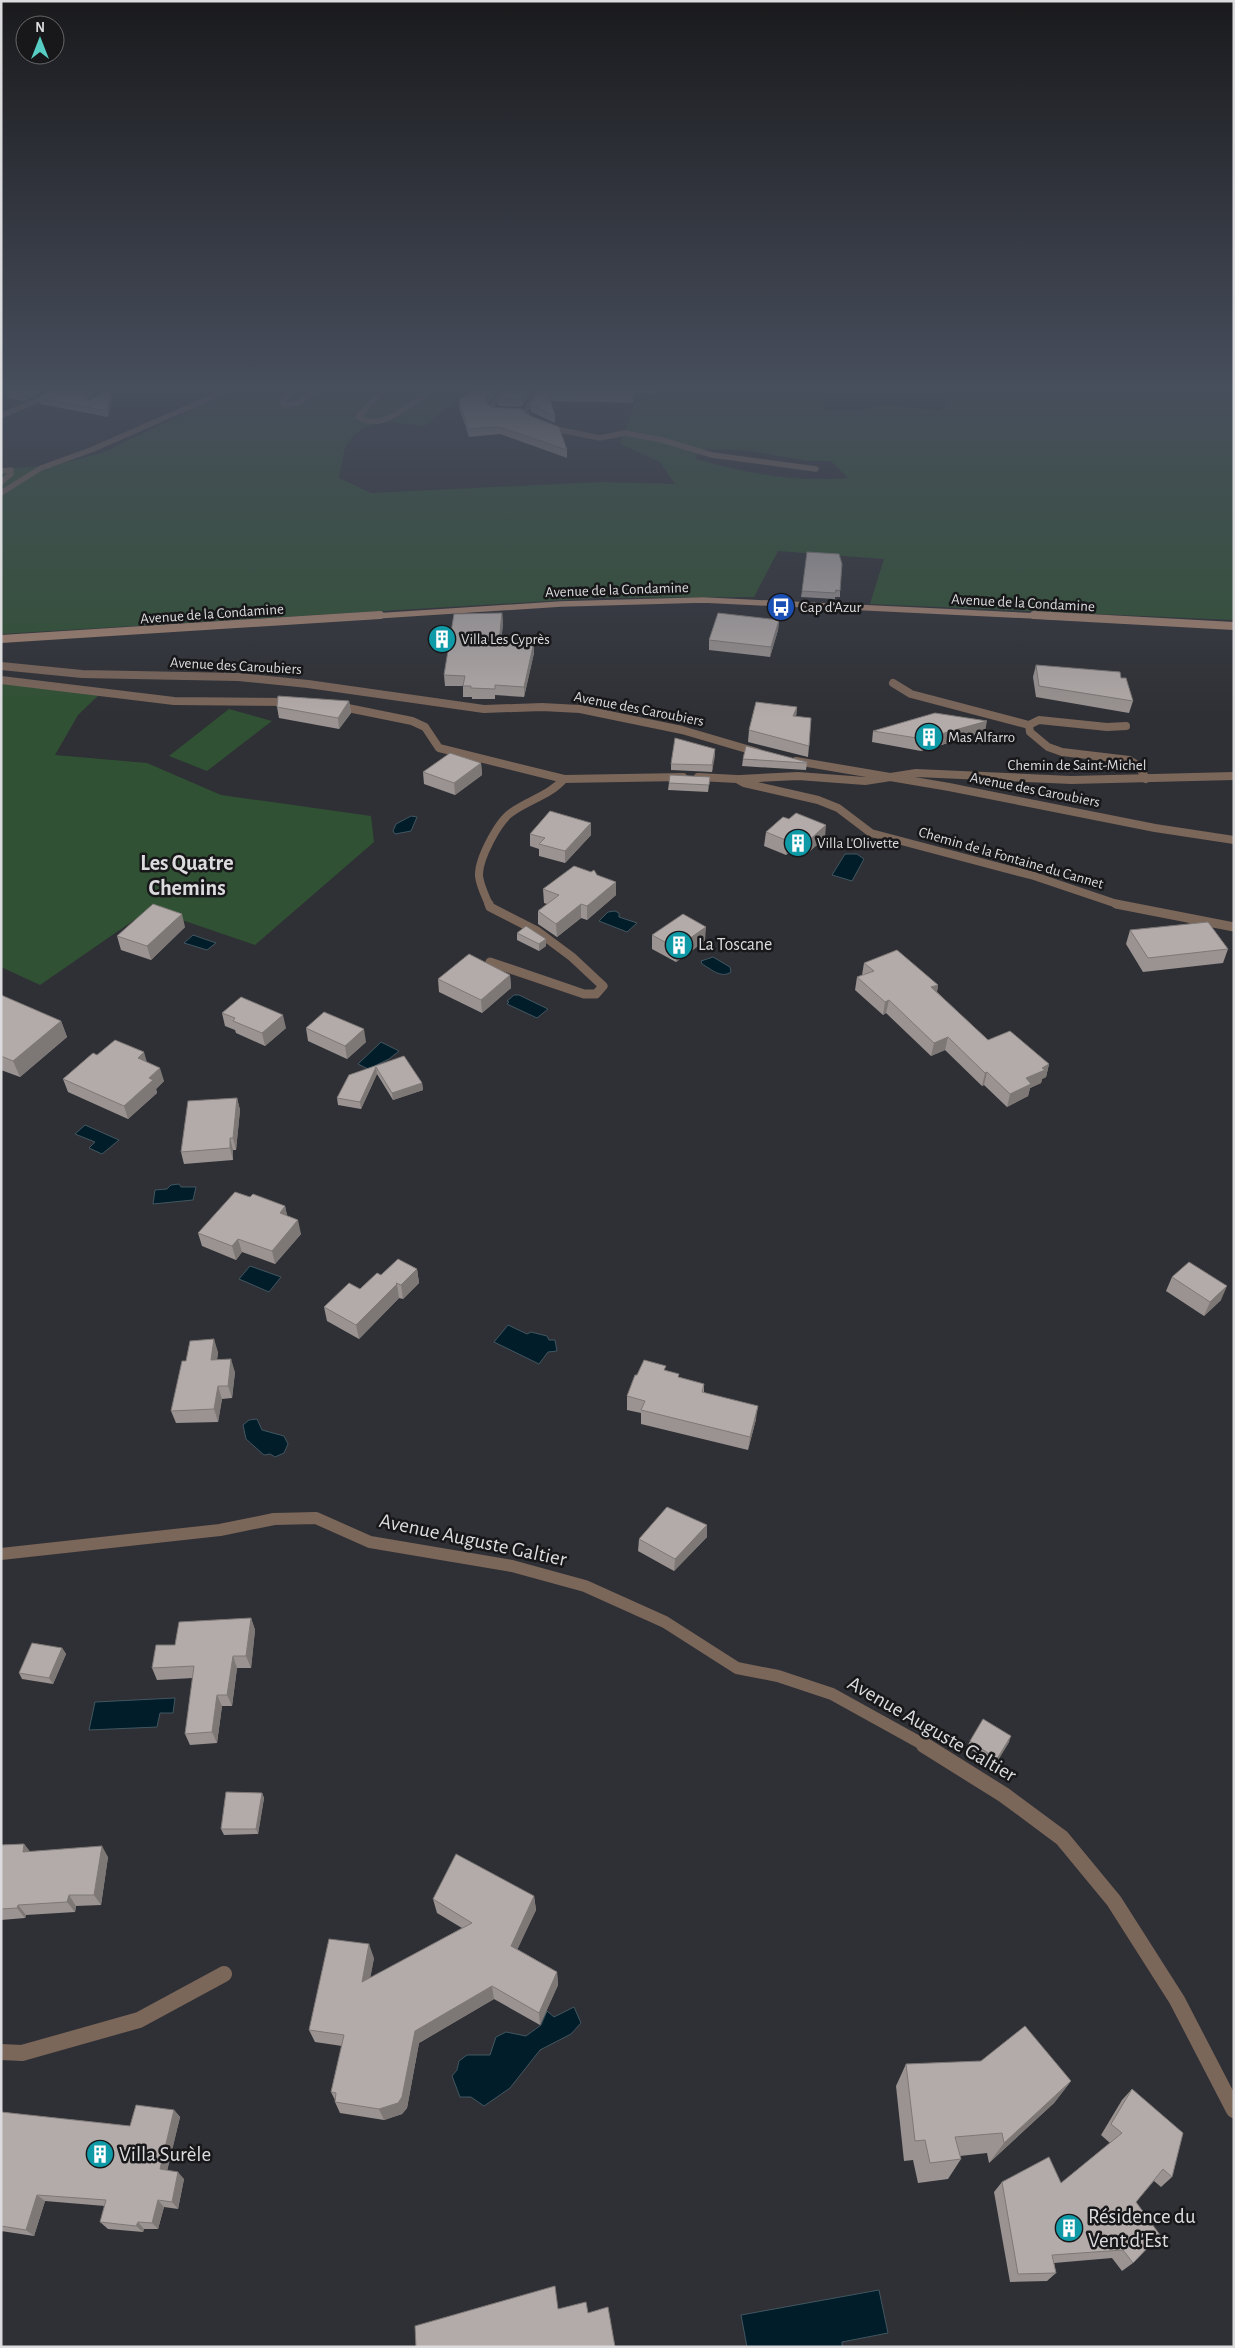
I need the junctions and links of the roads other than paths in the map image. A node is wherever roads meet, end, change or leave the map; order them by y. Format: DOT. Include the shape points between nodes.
graph roads {
  1 [pos="1234,626"];
  2 [pos="1,640"];
  3 [pos="1,666"];
  4 [pos="1,680"];
  5 [pos="893,683"];
  6 [pos="299,702"];
  7 [pos="326,705"];
  8 [pos="1029,725"];
  9 [pos="1126,726"];
  10 [pos="763,753"];
  11 [pos="791,760"];
  12 [pos="1234,776"];
  13 [pos="890,777"];
  14 [pos="564,779"];
  15 [pos="737,779"];
  16 [pos="1146,779"];
  17 [pos="1234,840"];
  18 [pos="1234,927"];
  19 [pos="490,962"];
  20 [pos="1,1554"];
  21 [pos="224,1974"];
  22 [pos="1,2052"];
  23 [pos="1234,2110"];
  1 -- 2 [label="main road, Avenue de la Condamine" via="703,600 561,604"];
  3 -- 10 [label="street, Avenue des Caroubiers" via="82,674 238,677 484,709 580,709 682,730"];
  4 -- 6 [label="street" via="174,701"];
  5 -- 8 [label="street" via="911,694"];
  7 -- 14 [label="street, Chemin de la Fontaine du Cannet" via="352,707 412,721 425,727 439,748"];
  8 -- 9 [label="street" via="1039,720 1107,728"];
  8 -- 16 [label="street" via="1030,732 1048,747 1062,752 1129,760 1140,766"];
  11 -- 13 [label="street, Avenue des Caroubiers"];
  12 -- 16 [label="street, Chemin de Saint-Michel"];
  13 -- 15 [label="street" via="865,781 798,776"];
  13 -- 16 [label="street, Chemin de Saint-Michel" via="916,774 1018,780"];
  13 -- 17 [label="street, Avenue des Caroubiers"];
  14 -- 15 [label="street, Chemin de la Fontaine du Cannet" via="674,776"];
  14 -- 19 [label="street" via="556,788 510,813 479,864 479,879 490,907 536,931 572,957 603,986 596,994 584,994"];
  15 -- 18 [label="street, Chemin de la Fontaine du Cannet" via="838,808 871,833 1034,876 1118,905"];
  20 -- 23 [label="street, Avenue Auguste Galtier" via="211,1531 274,1519 316,1518 370,1542 512,1566 585,1586 665,1622 737,1668 778,1676 832,1694 900,1730 1004,1794 1062,1838 1114,1901 1162,1975"];
  21 -- 22 [label="street" via="139,2020 22,2053"];
}
